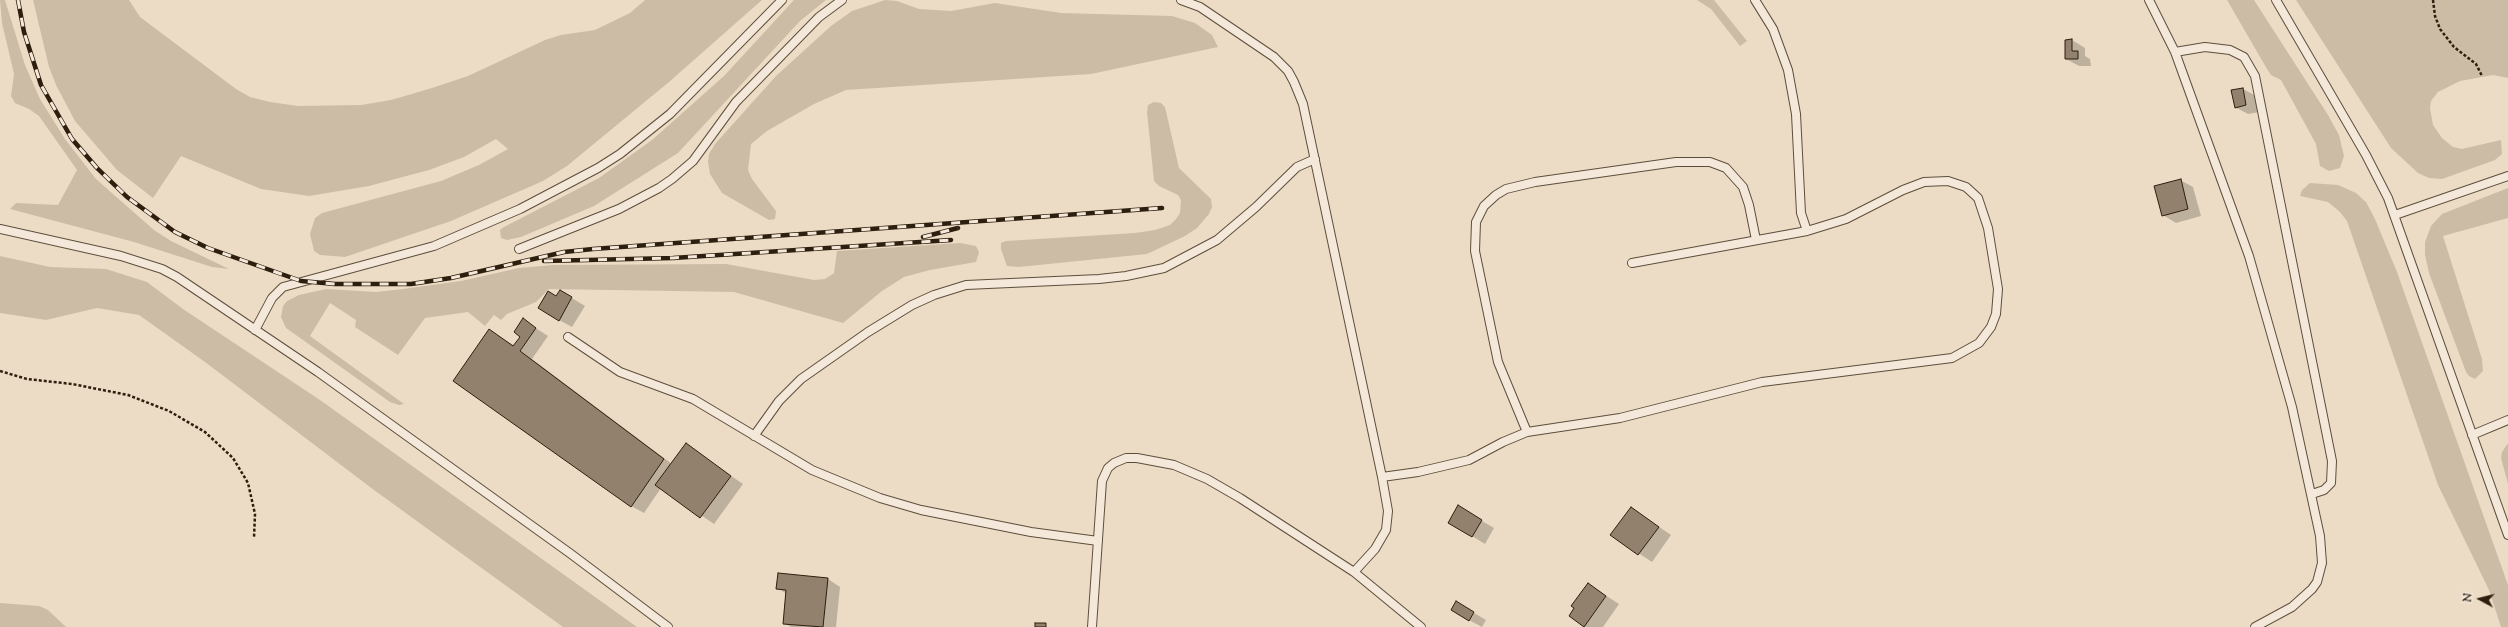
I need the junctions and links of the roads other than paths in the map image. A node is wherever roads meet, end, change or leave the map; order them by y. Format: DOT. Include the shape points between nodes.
graph roads {
  1 [pos="782,0"];
  2 [pos="842,0"];
  3 [pos="1181,0"];
  4 [pos="1755,0"];
  5 [pos="2149,0"];
  6 [pos="2276,0"];
  7 [pos="2175,52"];
  8 [pos="1315,159"];
  9 [pos="2508,176"];
  10 [pos="2395,215"];
  11 [pos="0,229"];
  12 [pos="1807,231"];
  13 [pos="1756,240"];
  14 [pos="518,249"];
  15 [pos="1632,263"];
  16 [pos="254,330"];
  17 [pos="568,337"];
  18 [pos="2508,420"];
  19 [pos="1527,432"];
  20 [pos="2472,435"];
  21 [pos="754,436"];
  22 [pos="1382,477"];
  23 [pos="2312,494"];
  24 [pos="2508,535"];
  25 [pos="1098,541"];
  26 [pos="1354,572"];
  27 [pos="668,627"];
  28 [pos="1092,627"];
  29 [pos="1421,627"];
  30 [pos="2255,627"];
  1 -- 16 [label="lane" via="670,114 626,150 598,168 520,209 434,246 350,271 287,285 275,294"];
  2 -- 14 [label="lane" via="819,17 736,102 692,161 672,179 619,209"];
  3 -- 8 [label="lane" via="1200,7 1253,42 1288,71 1303,104"];
  4 -- 12 [label="lane" via="1773,29 1788,70 1796,114 1801,213"];
  5 -- 7 [label="lane"];
  6 -- 10 [label="lane" via="2366,154"];
  7 -- 23 [label="lane" via="2256,278 2288,393"];
  7 -- 23 [label="lane" via="2205,47 2230,50 2244,57 2254,76 2332,461 2331,482 2324,490"];
  8 -- 21 [label="lane" via="1297,167 1242,220 1217,240 1164,268 1105,278 966,285 912,305 801,379 778,401"];
  8 -- 22 [label="lane"];
  9 -- 10 [label="lane"];
  10 -- 20 [label="lane"];
  11 -- 16 [label="lane" via="121,256 162,269"];
  12 -- 13 [label="lane"];
  12 -- 19 [label="lane" via="1862,212 1924,182 1948,181 1966,187 1978,198 1988,228 1998,290 1996,314 1991,327 1979,343 1952,358 1762,382 1620,418"];
  13 -- 15 [label="lane"];
  13 -- 19 [label="lane" via="1744,187 1726,168 1710,162 1676,162 1535,182 1506,189 1496,195 1484,206 1476,222 1476,251 1498,362"];
  16 -- 27 [label="lane" via="318,372"];
  17 -- 21 [label="lane" via="620,372 693,399"];
  18 -- 20 [label="lane"];
  19 -- 22 [label="lane" via="1469,460"];
  20 -- 24 [label="lane"];
  21 -- 25 [label="lane" via="812,470 880,498 921,510 1031,532"];
  22 -- 26 [label="lane" via="1388,511 1386,530 1375,549"];
  23 -- 30 [label="lane" via="2323,553 2317,582 2292,607"];
  25 -- 26 [label="lane" via="1102,481 1108,468 1126,458 1147,459 1174,465 1221,487"];
  25 -- 28 [label="lane"];
  26 -- 29 [label="lane"];
}
